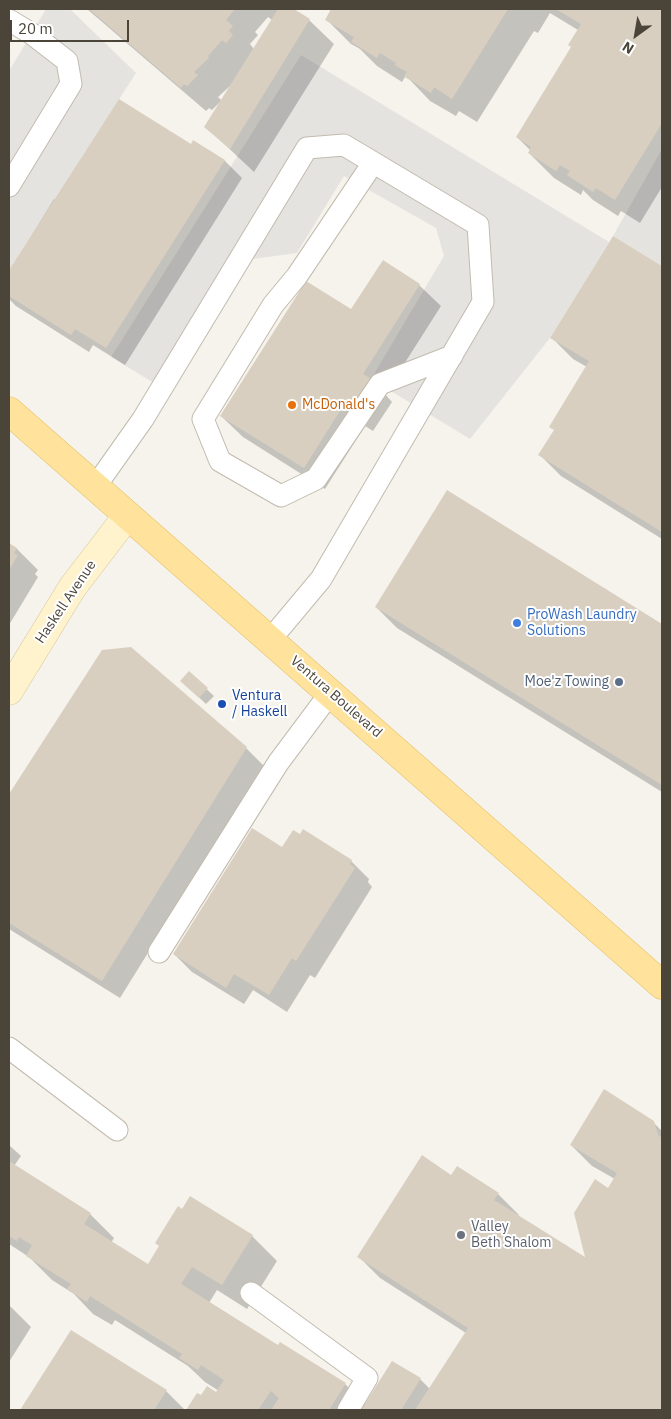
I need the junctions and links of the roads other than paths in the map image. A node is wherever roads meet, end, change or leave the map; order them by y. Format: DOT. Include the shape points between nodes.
graph roads {
  1 [pos="9,20"];
  2 [pos="373,163"];
  3 [pos="9,186"];
  4 [pos="452,356"];
  5 [pos="9,411"];
  6 [pos="95,487"];
  7 [pos="128,516"];
  8 [pos="270,640"];
  9 [pos="9,691"];
  10 [pos="330,692"];
  11 [pos="159,952"];
  12 [pos="662,985"];
  13 [pos="9,1048"];
  14 [pos="117,1130"];
  15 [pos="251,1293"];
  16 [pos="348,1410"];
  1 -- 3 [label="lane" via="67,61 71,84"];
  2 -- 4 [label="lane" via="478,225 484,302"];
  2 -- 4 [label="lane" via="298,276 273,305 203,419 220,461 281,496 316,479 380,384"];
  2 -- 6 [label="lane" via="344,145 307,148 143,419"];
  4 -- 8 [label="lane" via="321,579"];
  5 -- 6 [label="main road, Ventura Boulevard"];
  6 -- 7 [label="main road, Ventura Boulevard"];
  7 -- 8 [label="main road, Ventura Boulevard"];
  7 -- 9 [label="street, Haskell Avenue" via="72,588"];
  8 -- 10 [label="main road, Ventura Boulevard"];
  10 -- 11 [label="lane" via="278,763"];
  10 -- 12 [label="main road, Ventura Boulevard"];
  13 -- 14 [label="lane"];
  15 -- 16 [label="lane" via="367,1378"];
}
